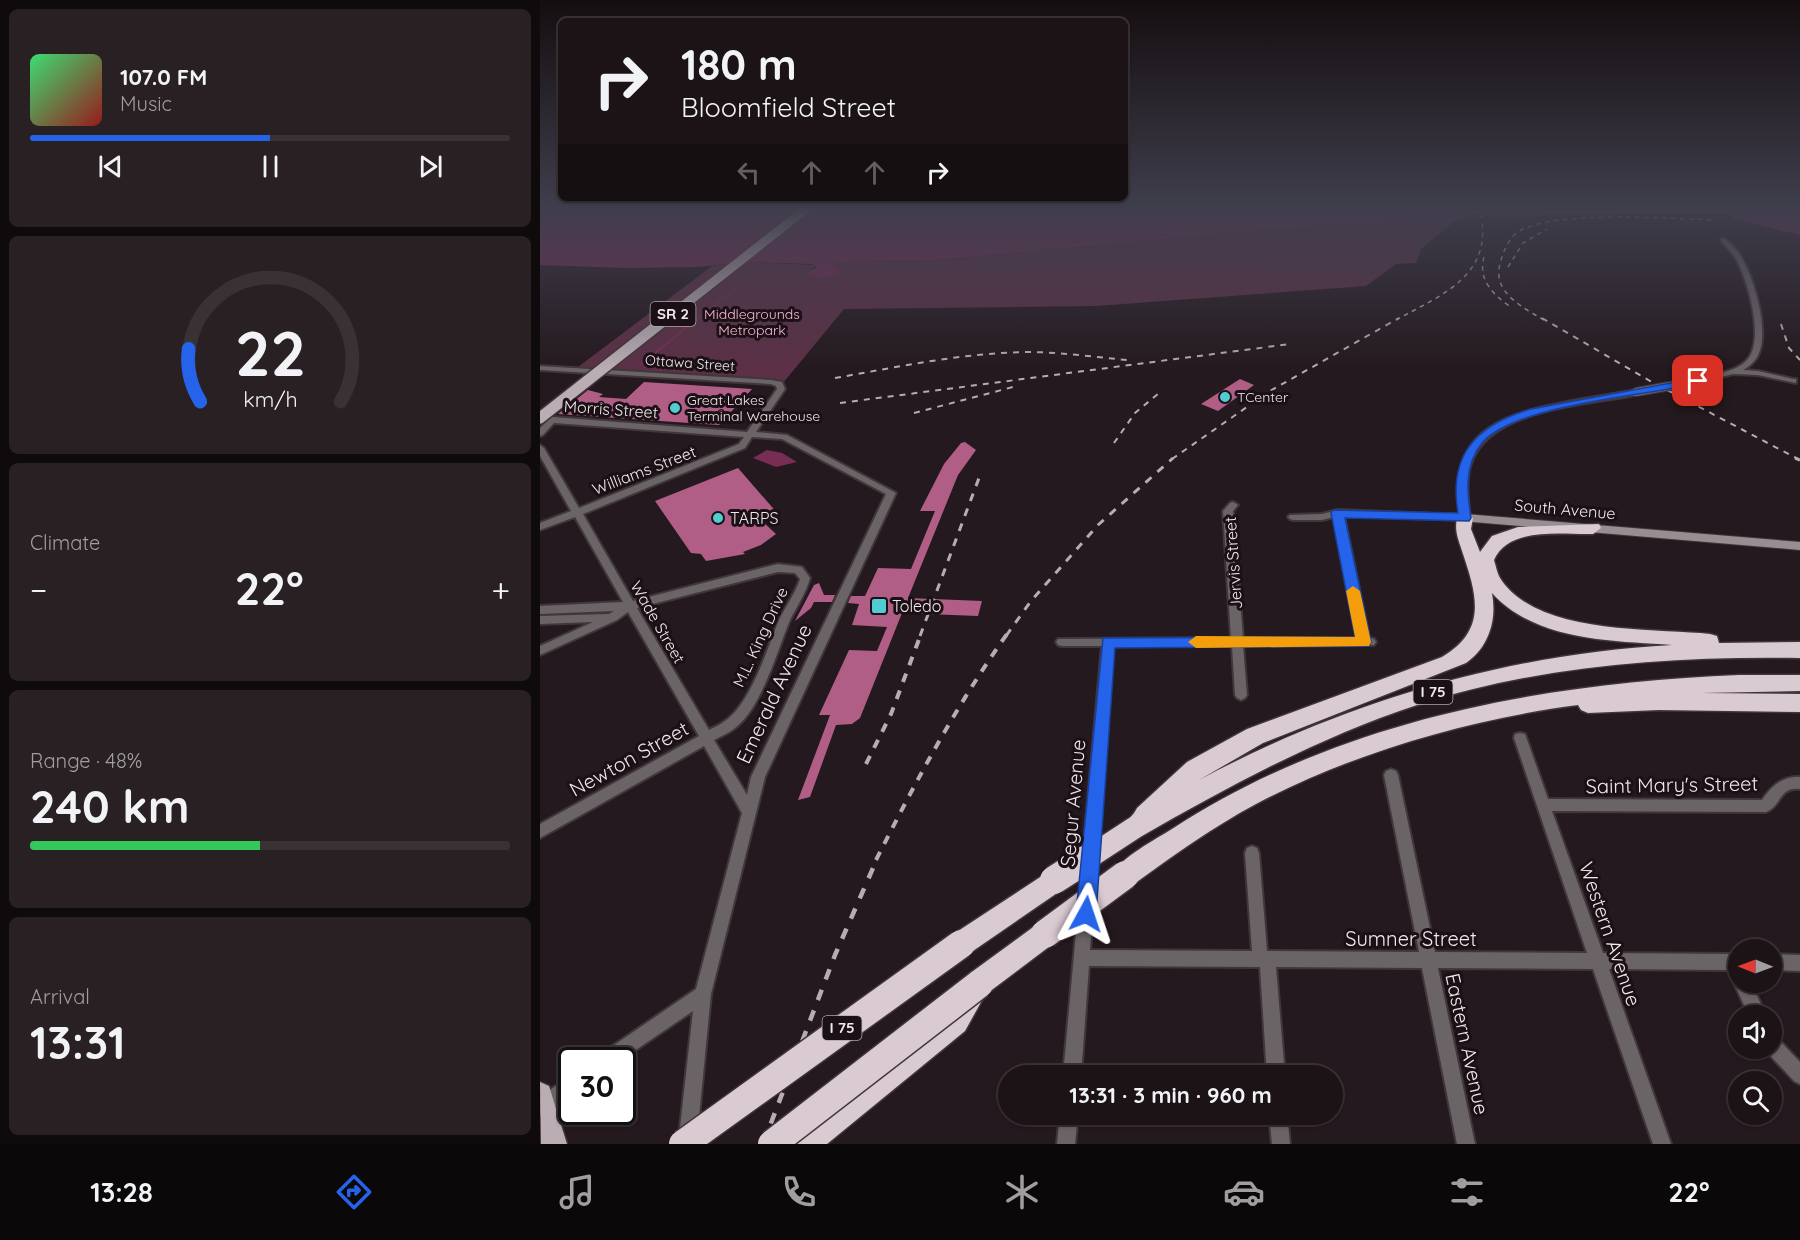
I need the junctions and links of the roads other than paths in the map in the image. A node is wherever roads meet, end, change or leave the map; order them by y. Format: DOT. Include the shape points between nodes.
graph roads {
  1 [pos="731,262"];
  2 [pos="738,262"];
  3 [pos="1740,262"];
  4 [pos="1749,363"];
  5 [pos="540,368"];
  6 [pos="1726,373"];
  7 [pos="1796,382"];
  8 [pos="540,411"];
  9 [pos="540,418"];
  10 [pos="552,420"];
  11 [pos="540,433"];
  12 [pos="752,433"];
  13 [pos="540,448"];
  14 [pos="1233,505"];
  15 [pos="577,513"];
  16 [pos="1333,514"];
  17 [pos="1293,517"];
  18 [pos="1465,518"];
  19 [pos="540,527"];
  20 [pos="1593,528"];
  21 [pos="1800,546"];
  22 [pos="1485,560"];
  23 [pos="629,606"];
  24 [pos="540,610"];
  25 [pos="613,617"];
  26 [pos="540,620"];
  27 [pos="1062,642"];
  28 [pos="1108,642"];
  29 [pos="1238,642"];
  30 [pos="1759,649"];
  31 [pos="1800,650"];
  32 [pos="540,651"];
  33 [pos="1800,683"];
  34 [pos="1241,695"];
  35 [pos="1800,703"];
  36 [pos="1426,728"];
  37 [pos="1520,738"];
  38 [pos="706,740"];
  39 [pos="1391,775"];
  40 [pos="1796,783"];
  41 [pos="1543,805"];
  42 [pos="749,812"];
  43 [pos="1134,828"];
  44 [pos="540,831"];
  45 [pos="1252,853"];
  46 [pos="1083,958"];
  47 [pos="1263,959"];
  48 [pos="1428,960"];
  49 [pos="1597,961"];
  50 [pos="1782,963"];
  51 [pos="1800,963"];
  52 [pos="1728,966"];
  53 [pos="977,986"];
  54 [pos="703,994"];
  55 [pos="626,1047"];
  56 [pos="1782,1056"];
  57 [pos="1073,1065"];
  58 [pos="1274,1065"];
  59 [pos="1800,1075"];
  60 [pos="558,1093"];
  61 [pos="541,1102"];
  62 [pos="723,1113"];
  63 [pos="1068,1125"];
  64 [pos="1279,1125"];
  65 [pos="554,1144"];
  66 [pos="676,1144"];
  67 [pos="685,1144"];
  68 [pos="772,1144"];
  69 [pos="802,1144"];
  70 [pos="1066,1144"];
  71 [pos="1281,1144"];
  72 [pos="1466,1144"];
  73 [pos="1662,1144"];
  1 -- 8 [label="main road, SR 2, bridge"];
  2 -- 9 [label="main road, SR 2, bridge"];
  3 -- 4 [label="street" via="1761,334 1756,354"];
  4 -- 6 [label="street"];
  4 -- 7 [label="street"];
  5 -- 12 [label="street, Ottawa Street" via="779,384 780,392"];
  6 -- 7 [label="street" via="1758,372"];
  6 -- 18 [label="street, bridge" via="1534,411 1485,434 1465,464 1461,492"];
  9 -- 10 [label="street, Morris Street"];
  10 -- 11 [label="street"];
  10 -- 12 [label="street, Morris Street"];
  12 -- 15 [label="street, Williams Street" via="732,452"];
  12 -- 42 [label="street, Emerald Avenue" via="791,440 891,493 768,751"];
  13 -- 15 [label="street, Wade Street"];
  14 -- 29 [label="street, Jervis Street" via="1228,511"];
  15 -- 19 [label="street, Williams Street"];
  15 -- 23 [label="street, Wade Street"];
  16 -- 17 [label="street, South Avenue"];
  16 -- 18 [label="street, South Avenue"];
  16 -- 29 [label="street" via="1367,642"];
  18 -- 20 [label="street, South Avenue"];
  18 -- 22 [label="highway" via="1475,530"];
  18 -- 43 [label="highway" via="1463,529 1485,600 1485,622 1473,646 1449,663 1255,736 1195,769"];
  20 -- 21 [label="street, South Avenue"];
  20 -- 22 [label="highway" via="1512,534 1498,540"];
  22 -- 30 [label="highway" via="1492,582 1503,594 1538,617 1596,630"];
  23 -- 24 [label="street"];
  23 -- 25 [label="street"];
  23 -- 38 [label="street, Wade Street"];
  23 -- 38 [label="street, M.L. King Drive" via="789,568 798,570 805,578 744,709 731,724"];
  25 -- 26 [label="street"];
  25 -- 32 [label="street"];
  27 -- 28 [label="street"];
  28 -- 29 [label="street"];
  28 -- 46 [label="street, Segur Avenue"];
  29 -- 34 [label="street, Jervis Street"];
  30 -- 31 [label="highway, I 75"];
  30 -- 43 [label="highway, I 75" via="1610,656 1527,669 1438,690 1276,752"];
  33 -- 36 [label="highway, I 75 / I 75" via="1605,691"];
  35 -- 36 [label="highway" via="1596,703"];
  36 -- 53 [label="highway, I 75 / I 75, bridge" via="1302,772 1235,803 1125,875"];
  37 -- 41 [label="street, Western Avenue"];
  38 -- 42 [label="street, Wade Street"];
  38 -- 44 [label="street, Newton Street"];
  39 -- 48 [label="street, Eastern Avenue"];
  40 -- 41 [label="street, Saint Mary's Street" via="1782,785 1766,806"];
  41 -- 49 [label="street, Western Avenue"];
  42 -- 54 [label="street, Emerald Avenue"];
  43 -- 62 [label="highway, I 75, bridge" via="961,944"];
  45 -- 47 [label="street"];
  46 -- 47 [label="street, Sumner Street"];
  46 -- 57 [label="street, Segur Avenue"];
  47 -- 48 [label="street, Sumner Street"];
  47 -- 58 [label="street"];
  48 -- 49 [label="street, Sumner Street"];
  48 -- 72 [label="street, Eastern Avenue"];
  49 -- 52 [label="street, Sumner Street"];
  49 -- 73 [label="street, Western Avenue"];
  50 -- 51 [label="street"];
  53 -- 68 [label="highway, I 75, bridge"];
  53 -- 69 [label="highway" via="955,1021"];
  54 -- 55 [label="street"];
  54 -- 67 [label="street, Emerald Avenue"];
  56 -- 59 [label="street"];
  60 -- 61 [label="street"];
  61 -- 65 [label="main road"];
  62 -- 66 [label="highway, bridge"];
  62 -- 67 [label="highway, I 75, bridge"];
  63 -- 70 [label="street"];
  64 -- 71 [label="street"];
}
